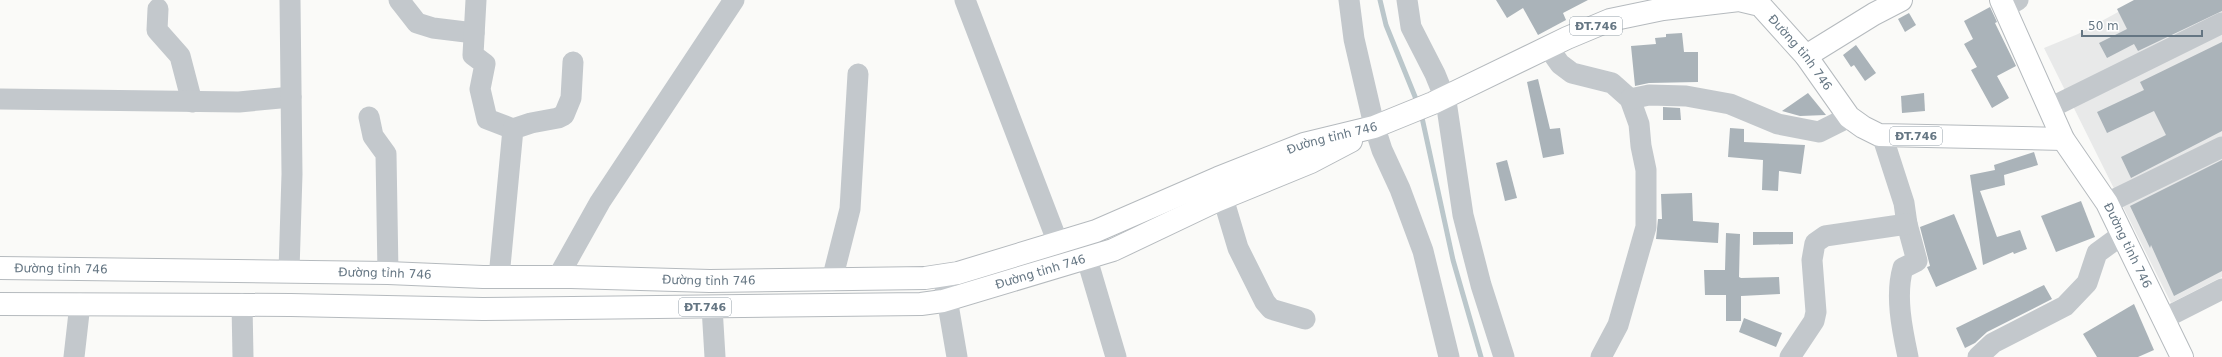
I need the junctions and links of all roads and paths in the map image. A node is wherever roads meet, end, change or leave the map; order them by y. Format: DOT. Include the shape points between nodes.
graph roads {
  1 [pos="290,0"];
  2 [pos="399,0"];
  3 [pos="476,0"];
  4 [pos="734,0"];
  5 [pos="965,0"];
  6 [pos="1349,0"];
  7 [pos="1407,0"];
  8 [pos="1900,0"];
  9 [pos="2008,2"];
  10 [pos="1760,3"];
  11 [pos="158,9"];
  12 [pos="2222,23"];
  13 [pos="474,33"];
  14 [pos="1548,47"];
  15 [pos="1806,56"];
  16 [pos="573,62"];
  17 [pos="858,74"];
  18 [pos="291,97"];
  19 [pos="1445,98"];
  20 [pos="0,99"];
  21 [pos="1630,99"];
  22 [pos="192,102"];
  23 [pos="2050,108"];
  24 [pos="369,117"];
  25 [pos="1849,117"];
  26 [pos="1374,127"];
  27 [pos="513,129"];
  28 [pos="1882,135"];
  29 [pos="2063,139"];
  30 [pos="2222,147"];
  31 [pos="1223,198"];
  32 [pos="2107,203"];
  33 [pos="1906,224"];
  34 [pos="2123,234"];
  35 [pos="1058,243"];
  36 [pos="1087,259"];
  37 [pos="0,268"];
  38 [pos="290,271"];
  39 [pos="388,272"];
  40 [pos="943,275"];
  41 [pos="499,277"];
  42 [pos="558,277"];
  43 [pos="832,280"];
  44 [pos="2222,289"];
  45 [pos="948,300"];
  46 [pos="0,304"];
  47 [pos="80,304"];
  48 [pos="242,304"];
  49 [pos="712,307"];
  50 [pos="1305,319"];
  51 [pos="2163,319"];
  52 [pos="74,357"];
  53 [pos="243,357"];
  54 [pos="715,357"];
  55 [pos="957,357"];
  56 [pos="1116,357"];
  57 [pos="1449,357"];
  58 [pos="1504,357"];
  59 [pos="1602,357"];
  60 [pos="1790,357"];
  61 [pos="1908,357"];
  62 [pos="1978,357"];
  63 [pos="2182,357"];
  1 -- 18 [label="street"];
  2 -- 13 [label="street" via="417,23 433,28"];
  3 -- 13 [label="street"];
  4 -- 42 [label="street" via="600,202"];
  5 -- 35 [label="street"];
  6 -- 26 [label="street" via="1354,39"];
  7 -- 19 [label="street" via="1411,27"];
  8 -- 15 [label="main road"];
  9 -- 23 [label="main road, Đường tỉnh 746"];
  10 -- 14 [label="main road, Đường tỉnh 746 / ĐT.746" via="1738,0 1663,8 1610,20"];
  10 -- 15 [label="main road, Đường tỉnh 746 / ĐT.746"];
  11 -- 22 [label="street" via="157,30 180,56"];
  12 -- 23 [label="street"];
  13 -- 27 [label="street" via="473,55 485,64 480,89 487,119"];
  14 -- 19 [label="main road, Đường tỉnh 746 / ĐT.746"];
  14 -- 21 [label="street" via="1560,64 1572,73 1612,83"];
  15 -- 25 [label="main road, Đường tỉnh 746 / ĐT.746"];
  16 -- 27 [label="street" via="571,98 564,115"];
  17 -- 43 [label="street" via="850,210"];
  18 -- 22 [label="street" via="239,102"];
  18 -- 38 [label="street"];
  19 -- 26 [label="main road, ĐT.746"];
  19 -- 58 [label="street" via="1463,215 1481,285"];
  20 -- 22 [label="street"];
  21 -- 25 [label="street" via="1686,96 1730,104 1778,124 1819,132"];
  21 -- 59 [label="street" via="1640,124 1646,170 1646,227 1618,325"];
  23 -- 29 [label="main road, Đường tỉnh 746"];
  24 -- 39 [label="street" via="374,136 386,154"];
  25 -- 28 [label="main road, Đường tỉnh 746 / ĐT.746" via="1863,127"];
  26 -- 31 [label="main road, Đường tỉnh 746 / ĐT.746" via="1311,162"];
  26 -- 35 [label="main road, Đường tỉnh 746 / ĐT.746" via="1304,144 1096,231"];
  26 -- 57 [label="street" via="1423,251"];
  27 -- 41 [label="street"];
  28 -- 29 [label="main road, Đường tỉnh 746 / ĐT.746"];
  28 -- 33 [label="street" via="1904,203"];
  29 -- 32 [label="main road, Đường tỉnh 746"];
  30 -- 32 [label="street"];
  31 -- 36 [label="main road, Đường tỉnh 746 / ĐT.746" via="1156,231"];
  31 -- 50 [label="street" via="1238,248 1265,302 1271,309"];
  32 -- 34 [label="main road, Đường tỉnh 746"];
  33 -- 60 [label="street" via="1825,236 1815,243 1812,260 1816,312 1814,321"];
  33 -- 61 [label="street" via="1917,261 1903,268 1900,281"];
  34 -- 51 [label="main road, Đường tỉnh 746"];
  34 -- 62 [label="street" via="2098,253 2087,284 2065,306 1993,343"];
  35 -- 40 [label="main road, Đường tỉnh 746 / ĐT.746"];
  36 -- 45 [label="main road, Đường tỉnh 746 / ĐT.746"];
  36 -- 56 [label="street"];
  37 -- 38 [label="main road, Đường tỉnh 746 / ĐT.746"];
  38 -- 39 [label="main road, Đường tỉnh 746 / ĐT.746"];
  39 -- 41 [label="main road, Đường tỉnh 746 / ĐT.746"];
  40 -- 43 [label="main road, Đường tỉnh 746 / ĐT.746" via="906,279"];
  40 -- 45 [label="street"];
  41 -- 42 [label="main road, Đường tỉnh 746 / ĐT.746"];
  42 -- 43 [label="main road, Đường tỉnh 746 / ĐT.746" via="710,281"];
  44 -- 51 [label="street"];
  45 -- 49 [label="main road, Đường tỉnh 746 / ĐT.746" via="921,304"];
  45 -- 55 [label="street"];
  46 -- 47 [label="main road, Đường tỉnh 746 / ĐT.746"];
  47 -- 48 [label="main road, Đường tỉnh 746 / ĐT.746"];
  47 -- 52 [label="street"];
  48 -- 49 [label="main road, Đường tỉnh 746 / ĐT.746" via="483,309"];
  48 -- 53 [label="street"];
  49 -- 54 [label="street"];
  51 -- 63 [label="main road, Đường tỉnh 746"];
}
